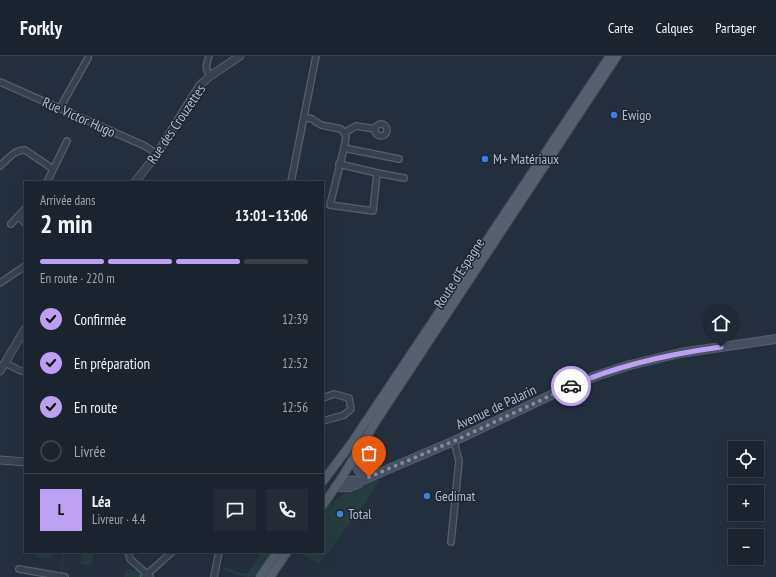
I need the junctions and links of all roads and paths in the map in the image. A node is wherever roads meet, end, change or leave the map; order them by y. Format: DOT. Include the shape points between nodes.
graph roads {
  1 [pos="209,56"];
  2 [pos="240,56"];
  3 [pos="316,56"];
  4 [pos="610,56"];
  5 [pos="617,56"];
  6 [pos="88,58"];
  7 [pos="210,76"];
  8 [pos="0,82"];
  9 [pos="60,108"];
  10 [pos="304,117"];
  11 [pos="375,129"];
  12 [pos="344,133"];
  13 [pos="67,141"];
  14 [pos="344,148"];
  15 [pos="157,154"];
  16 [pos="399,159"];
  17 [pos="339,164"];
  18 [pos="0,166"];
  19 [pos="53,169"];
  20 [pos="377,173"];
  21 [pos="404,178"];
  22 [pos="47,181"];
  23 [pos="136,181"];
  24 [pos="291,181"];
  25 [pos="24,210"];
  26 [pos="19,217"];
  27 [pos="24,222"];
  28 [pos="11,224"];
  29 [pos="24,267"];
  30 [pos="1,280"];
  31 [pos="24,331"];
  32 [pos="776,339"];
  33 [pos="4,363"];
  34 [pos="0,371"];
  35 [pos="24,372"];
  36 [pos="324,398"];
  37 [pos="324,421"];
  38 [pos="454,441"];
  39 [pos="357,452"];
  40 [pos="0,460"];
  41 [pos="24,462"];
  42 [pos="366,478"];
  43 [pos="341,480"];
  44 [pos="324,481"];
  45 [pos="335,487"];
  46 [pos="324,504"];
  47 [pos="451,542"];
  48 [pos="128,553"];
  49 [pos="171,553"];
  50 [pos="219,553"];
  51 [pos="276,553"];
  52 [pos="286,553"];
  53 [pos="19,569"];
  54 [pos="147,576"];
  55 [pos="65,577"];
  56 [pos="214,577"];
  57 [pos="260,577"];
  58 [pos="270,577"];
  1 -- 7 [label="street" via="206,69"];
  2 -- 7 [label="street, Rue des Crouzettes"];
  3 -- 10 [label="street"];
  4 -- 44 [label="main road, Route d'Espagne"];
  5 -- 39 [label="main road, Route d'Espagne"];
  6 -- 9 [label="street"];
  7 -- 15 [label="street, Rue des Crouzettes" via="200,85"];
  8 -- 9 [label="street, Rue Victor Hugo"];
  9 -- 15 [label="street, Rue Victor Hugo" via="145,146"];
  10 -- 12 [label="street" via="321,125 341,129"];
  10 -- 24 [label="street"];
  11 -- 12 [label="street" via="356,126"];
  12 -- 14 [label="street"];
  13 -- 19 [label="street"];
  14 -- 16 [label="street"];
  14 -- 17 [label="street"];
  15 -- 23 [label="street, Rue des Crouzettes"];
  17 -- 20 [label="street"];
  17 -- 20 [label="street" via="330,204 373,211"];
  18 -- 19 [label="street" via="16,152 25,150"];
  19 -- 22 [label="street"];
  20 -- 21 [label="street"];
  25 -- 26 [label="street"];
  26 -- 27 [label="street"];
  26 -- 28 [label="street"];
  29 -- 30 [label="street"];
  31 -- 33 [label="street"];
  32 -- 38 [label="main road, Avenue de Palarin" via="680,353 612,371 582,381"];
  33 -- 34 [label="street"];
  33 -- 35 [label="street"];
  36 -- 37 [label="street" via="334,394 348,398 351,409 344,415"];
  38 -- 42 [label="main road, Avenue de Palarin"];
  38 -- 47 [label="street" via="459,461"];
  39 -- 42 [label="main road" via="357,469"];
  39 -- 43 [label="main road, Route d'Espagne"];
  40 -- 41 [label="street"];
  42 -- 43 [label="main road, Avenue de Palarin"];
  42 -- 45 [label="main road, Avenue de Palarin" via="349,487"];
  43 -- 44 [label="main road"];
  43 -- 45 [label="main road, Route d'Espagne"];
  44 -- 45 [label="main road"];
  45 -- 46 [label="main road, Route d'Espagne"];
  48 -- 54 [label="street" via="130,559"];
  49 -- 54 [label="street"];
  50 -- 56 [label="street"];
  51 -- 57 [label="main road"];
  52 -- 58 [label="main road"];
  53 -- 55 [label="street"];
}
